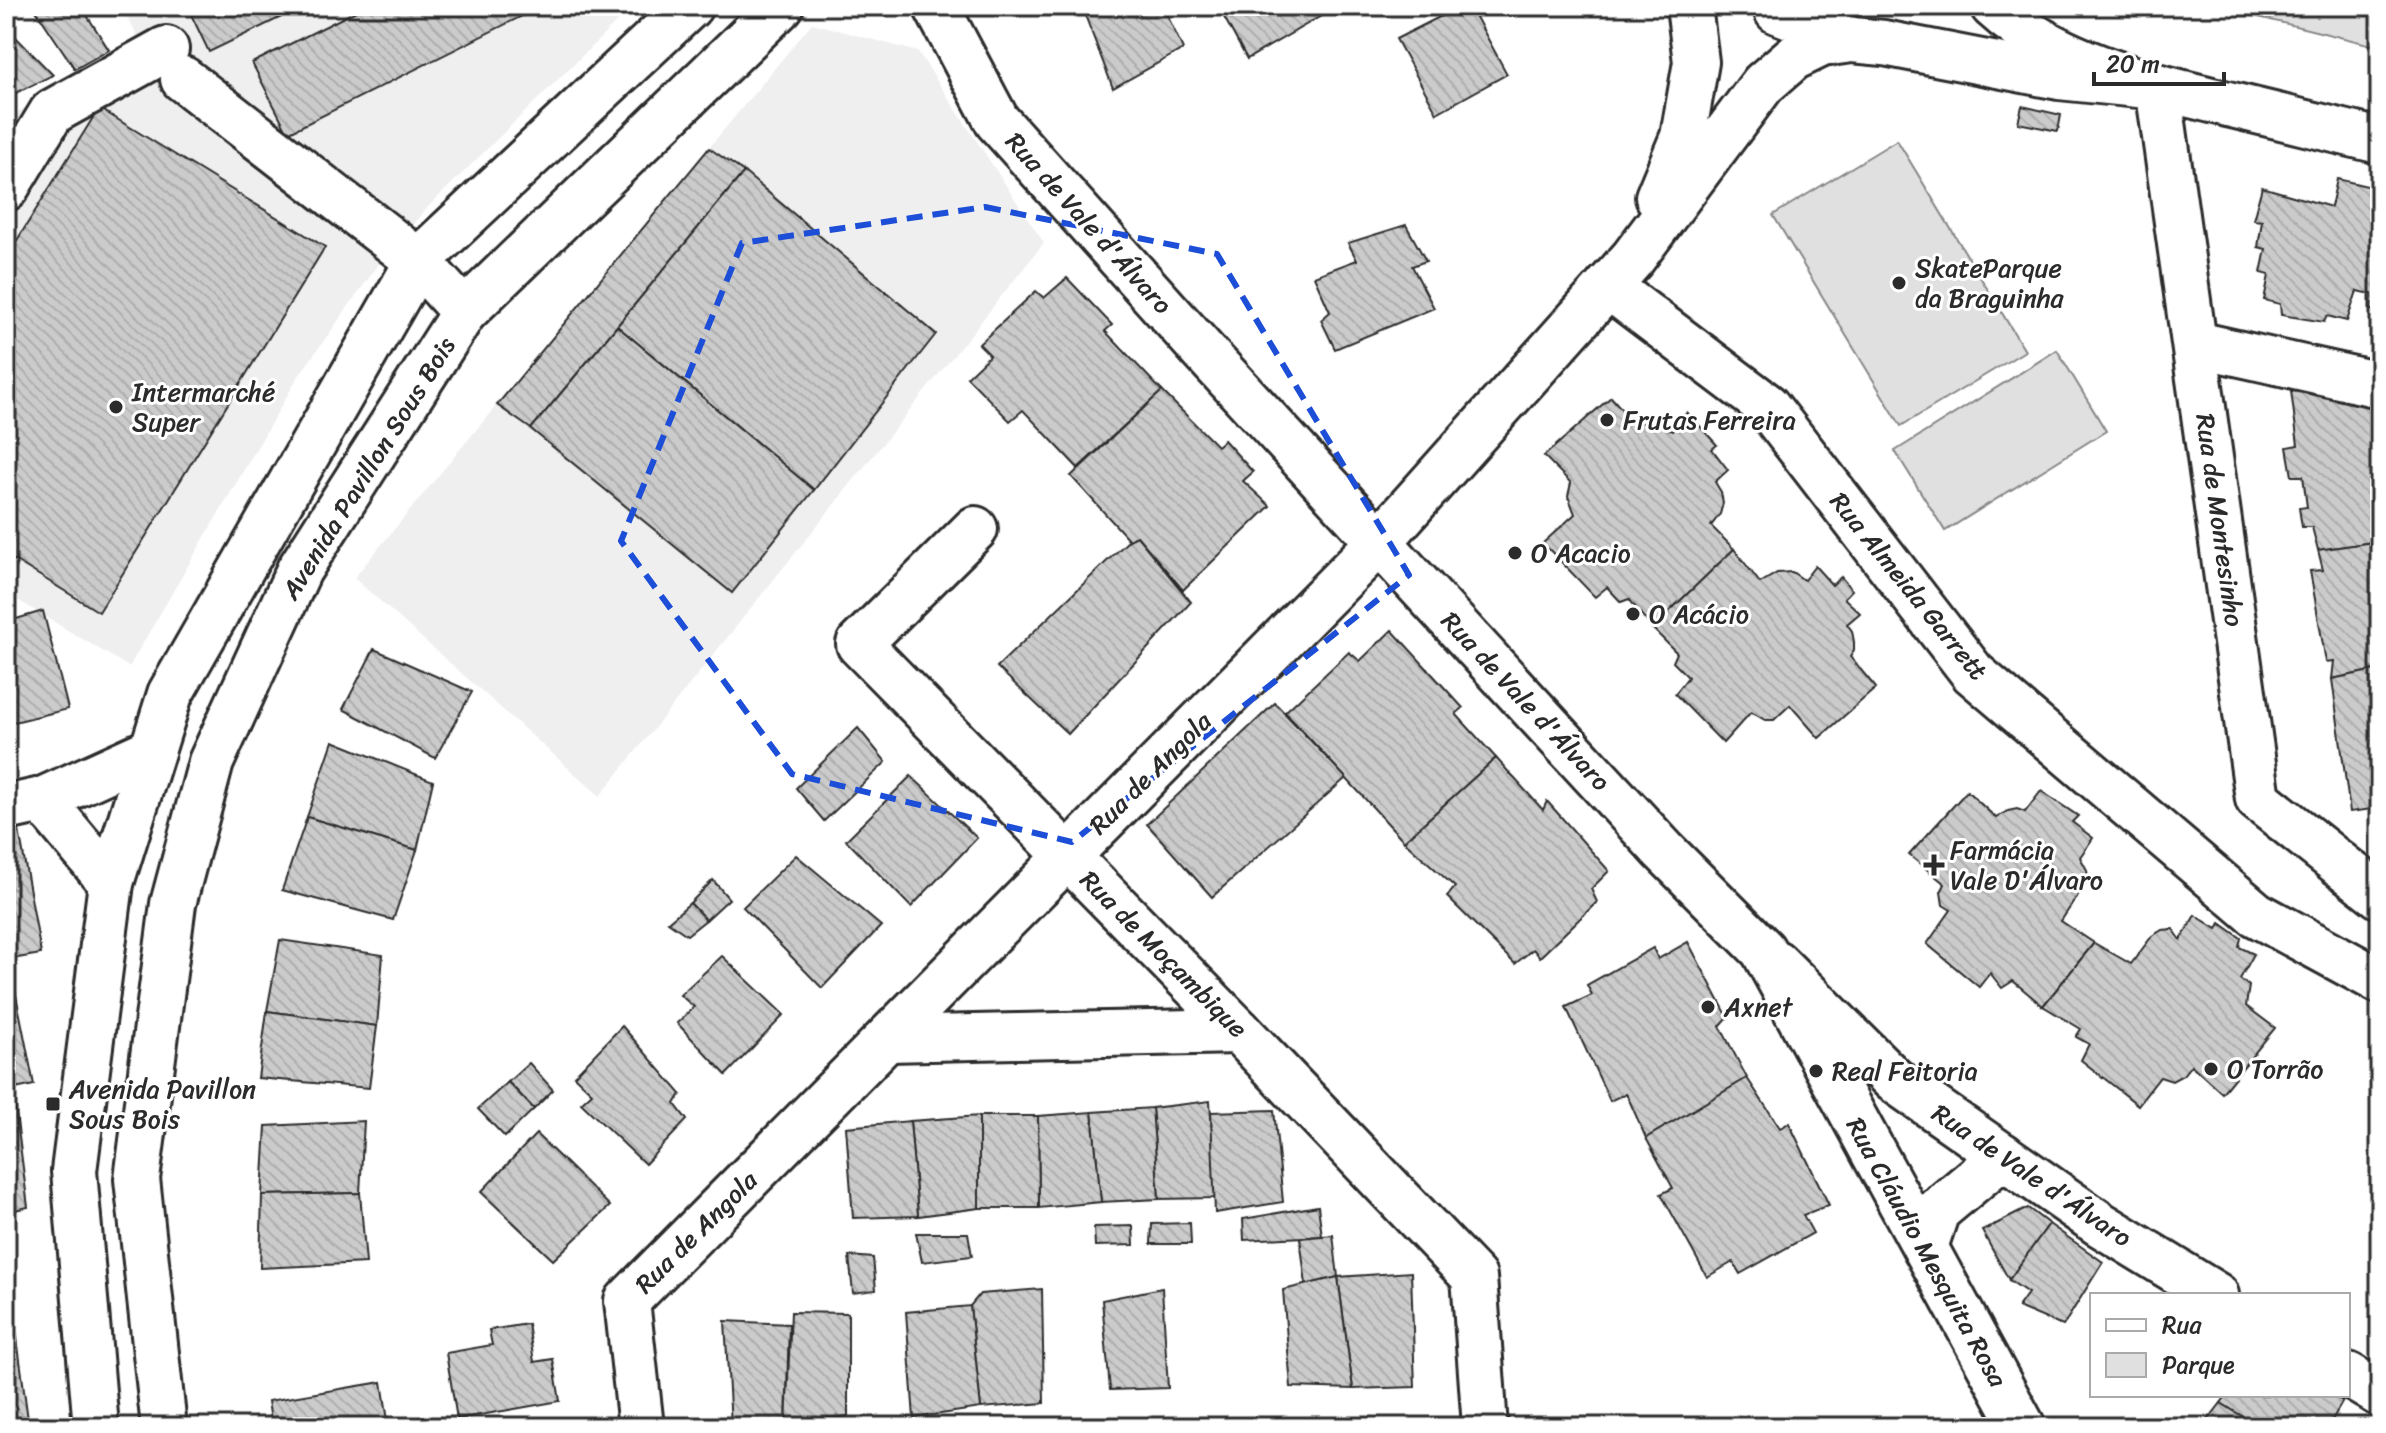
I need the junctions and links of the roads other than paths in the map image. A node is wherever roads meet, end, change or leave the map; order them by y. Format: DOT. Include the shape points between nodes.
graph roads {
  1 [pos="690,6"];
  2 [pos="781,6"];
  3 [pos="1689,6"];
  4 [pos="1993,6"];
  5 [pos="942,8"];
  6 [pos="1776,8"];
  7 [pos="1852,40"];
  8 [pos="2158,87"];
  9 [pos="2380,141"];
  10 [pos="6,188"];
  11 [pos="418,261"];
  12 [pos="1621,272"];
  13 [pos="464,312"];
  14 [pos="2196,344"];
  15 [pos="2380,385"];
  16 [pos="975,529"];
  17 [pos="1379,542"];
  18 [pos="152,750"];
  19 [pos="24,804"];
  20 [pos="1067,857"];
  21 [pos="111,883"];
  22 [pos="2380,896"];
  23 [pos="1763,950"];
  24 [pos="2380,981"];
  25 [pos="1239,1031"];
  26 [pos="888,1039"];
  27 [pos="2003,1156"];
  28 [pos="1925,1247"];
  29 [pos="2213,1293"];
  30 [pos="2350,1376"];
  31 [pos="2380,1394"];
  32 [pos="96,1427"];
  33 [pos="164,1427"];
  34 [pos="641,1427"];
  35 [pos="1485,1427"];
  36 [pos="2023,1427"];
  1 -- 11 [label="street, Avenida Pavillon Sous Bois"];
  2 -- 13 [label="street, Avenida Pavillon Sous Bois"];
  3 -- 12 [label="street" via="1696,62 1683,137"];
  4 -- 8 [label="street" via="2061,52"];
  5 -- 17 [label="street, Rua de Vale d'Álvaro" via="997,121"];
  6 -- 7 [label="street"];
  7 -- 8 [label="street" via="2059,77"];
  7 -- 12 [label="street" via="1803,53 1763,84"];
  8 -- 9 [label="street"];
  8 -- 14 [label="street, Rua de Montesinho"];
  10 -- 11 [label="street" via="52,112 175,64"];
  11 -- 13 [label="street"];
  11 -- 18 [label="street, Avenida Pavillon Sous Bois" via="170,694"];
  12 -- 17 [label="street, Rua de Angola"];
  12 -- 24 [label="street, Rua Almeida Garrett" via="1767,406 1973,673 2256,914"];
  13 -- 33 [label="street, Avenida Pavillon Sous Bois" via="299,570 211,762 177,890 137,1179"];
  14 -- 15 [label="street"];
  14 -- 22 [label="street, Rua de Montesinho" via="2258,799"];
  16 -- 20 [label="street, Rua de Moçambique" via="859,644"];
  17 -- 20 [label="street, Rua de Angola"];
  17 -- 23 [label="street, Rua de Vale d'Álvaro" via="1664,851"];
  18 -- 19 [label="street"];
  18 -- 21 [label="street, Avenida Pavillon Sous Bois"];
  19 -- 21 [label="street"];
  20 -- 25 [label="street, Rua de Moçambique"];
  20 -- 26 [label="street, Rua de Angola"];
  21 -- 32 [label="street, Avenida Pavillon Sous Bois" via="74,1171"];
  23 -- 27 [label="street, Rua de Vale d'Álvaro" via="1894,1080"];
  23 -- 28 [label="street, Rua Cláudio Mesquita Rosa"];
  25 -- 26 [label="street"];
  25 -- 35 [label="street, Rua de Moçambique" via="1474,1277"];
  26 -- 34 [label="street, Rua de Angola" via="627,1301"];
  27 -- 28 [label="street" via="1937,1211"];
  27 -- 29 [label="street, Rua de Vale d'Álvaro"];
  28 -- 36 [label="street, Rua Cláudio Mesquita Rosa"];
  30 -- 31 [label="street"];
}
